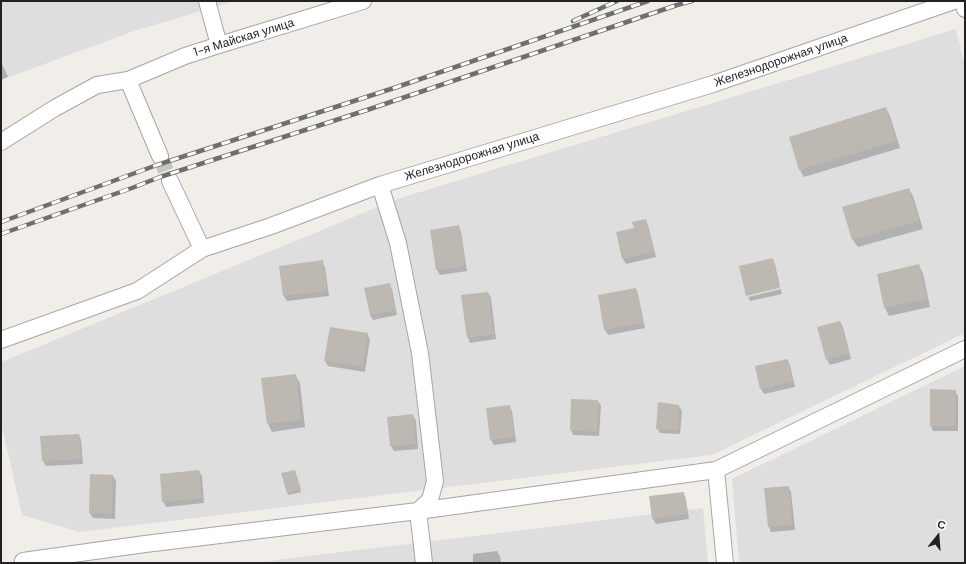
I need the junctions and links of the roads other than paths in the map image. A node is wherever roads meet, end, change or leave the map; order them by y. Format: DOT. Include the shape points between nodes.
graph roads {
  1 [pos="208,1"];
  2 [pos="363,1"];
  3 [pos="954,1"];
  4 [pos="963,1"];
  5 [pos="965,9"];
  6 [pos="219,45"];
  7 [pos="128,80"];
  8 [pos="1,142"];
  9 [pos="160,156"];
  10 [pos="170,182"];
  11 [pos="380,184"];
  12 [pos="202,249"];
  13 [pos="1,340"];
  14 [pos="965,350"];
  15 [pos="716,470"];
  16 [pos="418,511"];
  17 [pos="23,561"];
  18 [pos="424,563"];
  19 [pos="725,563"];
  1 -- 6 [label="street"];
  2 -- 6 [label="street, 1-я Майская улица"];
  3 -- 11 [label="street, Железнодорожная улица" via="713,84"];
  4 -- 5 [label="street"];
  6 -- 7 [label="street, 1-я Майская улица"];
  7 -- 8 [label="street, 1-я Майская улица" via="97,85"];
  7 -- 9 [label="street"];
  10 -- 12 [label="street"];
  11 -- 12 [label="street, Железнодорожная улица"];
  11 -- 16 [label="street" via="398,243 420,353 435,474 430,500"];
  12 -- 13 [label="street, Железнодорожная улица" via="137,291"];
  14 -- 15 [label="street"];
  15 -- 16 [label="street"];
  15 -- 19 [label="street"];
  16 -- 17 [label="street"];
  16 -- 18 [label="street"];
}
